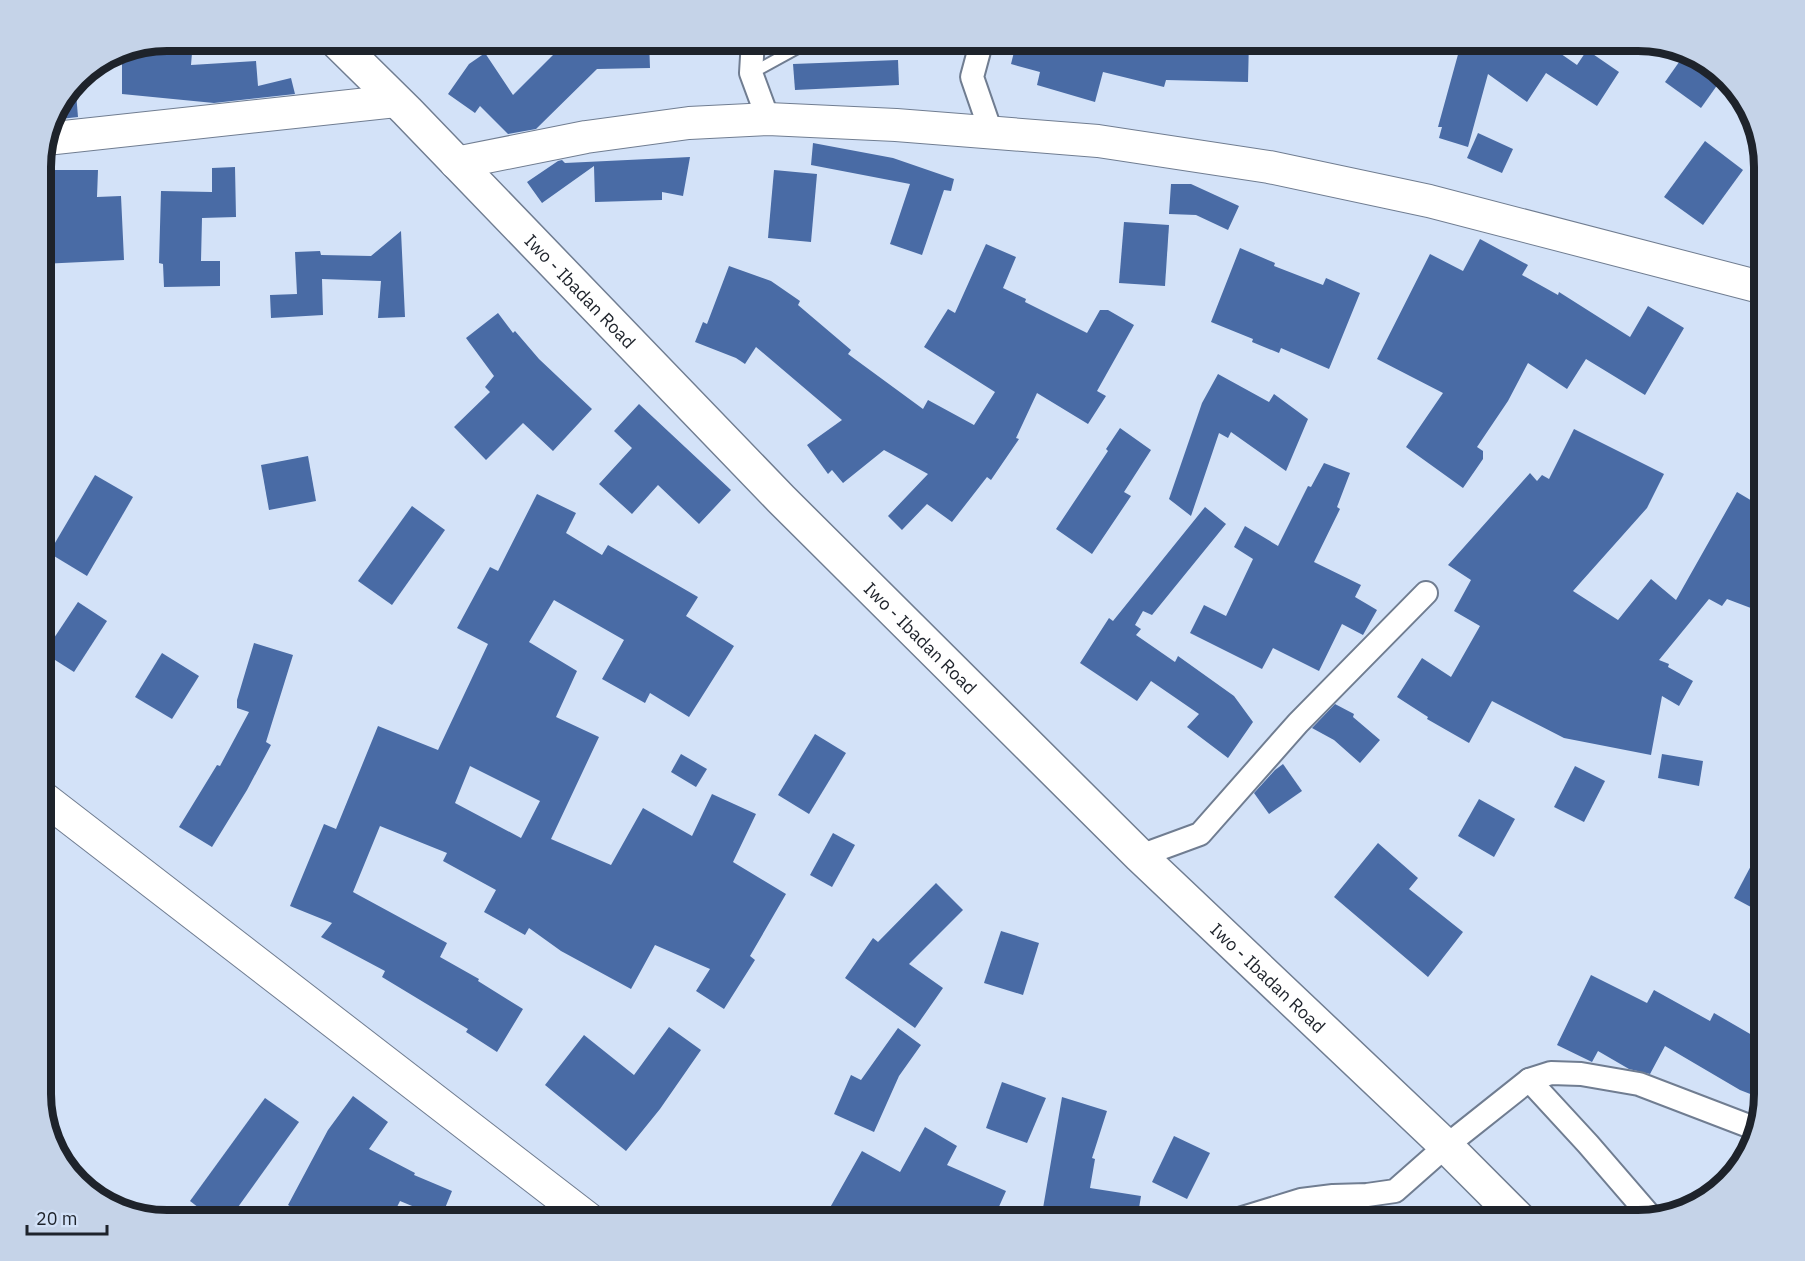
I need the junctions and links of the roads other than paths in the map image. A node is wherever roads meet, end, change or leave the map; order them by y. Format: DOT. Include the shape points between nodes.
graph roads {
  1 [pos="346,51"];
  2 [pos="752,51"];
  3 [pos="792,51"];
  4 [pos="979,51"];
  5 [pos="751,73"];
  6 [pos="396,101"];
  7 [pos="768,119"];
  8 [pos="991,132"];
  9 [pos="55,138"];
  10 [pos="456,163"];
  11 [pos="1754,285"];
  12 [pos="1426,593"];
  13 [pos="51,804"];
  14 [pos="1140,856"];
  15 [pos="1529,1080"];
  16 [pos="1749,1126"];
  17 [pos="1446,1146"];
  18 [pos="576,1210"];
  19 [pos="1270,1210"];
  20 [pos="1509,1210"];
  21 [pos="1645,1210"];
  1 -- 6 [label="main road, Iwo - Ibadan Road"];
  2 -- 5 [label="street"];
  3 -- 5 [label="lane"];
  4 -- 8 [label="street" via="972,77"];
  5 -- 7 [label="street"];
  6 -- 9 [label="street"];
  6 -- 10 [label="main road, Iwo - Ibadan Road"];
  7 -- 8 [label="street"];
  7 -- 10 [label="street" via="689,123 586,137"];
  8 -- 11 [label="street" via="1098,141 1269,167 1429,201"];
  10 -- 14 [label="main road, Iwo - Ibadan Road" via="781,500"];
  12 -- 14 [label="street" via="1298,723 1200,834"];
  13 -- 18 [label="street"];
  14 -- 17 [label="main road, Iwo - Ibadan Road"];
  15 -- 16 [label="street" via="1551,1073 1581,1074 1639,1084"];
  15 -- 17 [label="street"];
  15 -- 21 [label="street"];
  17 -- 19 [label="street" via="1395,1191 1301,1200"];
  17 -- 20 [label="main road, Iwo - Ibadan Road"];
}
